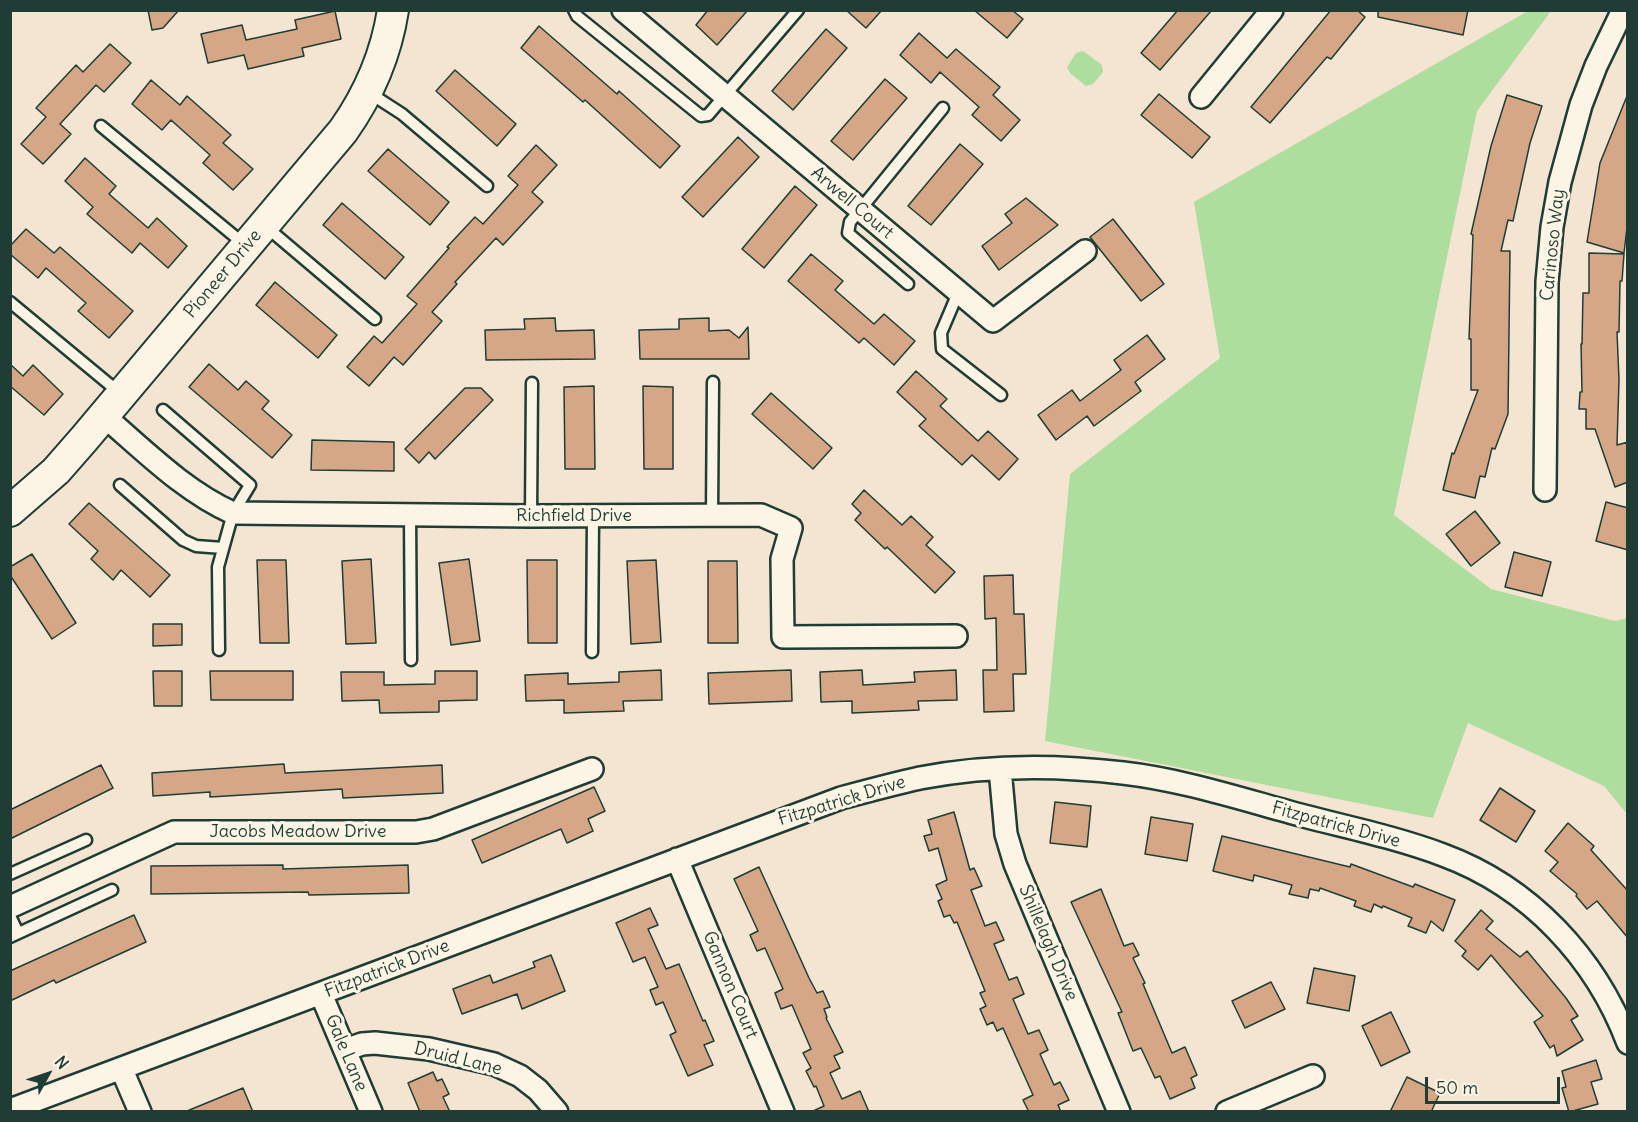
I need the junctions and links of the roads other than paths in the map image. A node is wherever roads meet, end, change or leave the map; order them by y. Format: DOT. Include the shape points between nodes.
graph roads {
  1 [pos="393,10"];
  2 [pos="574,10"];
  3 [pos="623,10"];
  4 [pos="798,10"];
  5 [pos="1272,10"];
  6 [pos="1623,10"];
  7 [pos="368,92"];
  8 [pos="725,96"];
  9 [pos="1201,97"];
  10 [pos="943,108"];
  11 [pos="101,126"];
  12 [pos="487,186"];
  13 [pos="860,210"];
  14 [pos="256,236"];
  15 [pos="1085,251"];
  16 [pos="908,284"];
  17 [pos="958,293"];
  18 [pos="10,302"];
  19 [pos="375,318"];
  20 [pos="713,382"];
  21 [pos="532,383"];
  22 [pos="1001,395"];
  23 [pos="112,405"];
  24 [pos="163,410"];
  25 [pos="120,485"];
  26 [pos="1545,490"];
  27 [pos="10,511"];
  28 [pos="233,513"];
  29 [pos="410,514"];
  30 [pos="712,515"];
  31 [pos="531,516"];
  32 [pos="592,516"];
  33 [pos="223,549"];
  34 [pos="956,636"];
  35 [pos="219,650"];
  36 [pos="592,652"];
  37 [pos="411,660"];
  38 [pos="592,769"];
  39 [pos="1000,769"];
  40 [pos="86,840"];
  41 [pos="677,859"];
  42 [pos="10,873"];
  43 [pos="112,890"];
  44 [pos="10,907"];
  45 [pos="10,916"];
  46 [pos="14,935"];
  47 [pos="321,994"];
  48 [pos="1628,1043"];
  49 [pos="345,1050"];
  50 [pos="122,1070"];
  51 [pos="1313,1076"];
  52 [pos="10,1110"];
  53 [pos="140,1112"];
  54 [pos="371,1112"];
  55 [pos="557,1112"];
  56 [pos="783,1112"];
  57 [pos="1119,1112"];
  58 [pos="1227,1112"];
  1 -- 7 [label="street, Pioneer Drive" via="382,58"];
  2 -- 8 [label="lane" via="701,116 708,116"];
  3 -- 8 [label="street, Arwell Court"];
  4 -- 8 [label="lane"];
  5 -- 9 [label="street"];
  6 -- 26 [label="street, Carinoso Way" via="1581,105 1552,227 1547,282"];
  7 -- 12 [label="lane" via="402,114"];
  7 -- 14 [label="street, Pioneer Drive" via="344,130"];
  8 -- 13 [label="street, Arwell Court"];
  10 -- 13 [label="lane"];
  11 -- 14 [label="lane"];
  13 -- 16 [label="lane" via="850,222 848,233"];
  13 -- 17 [label="street, Arwell Court"];
  14 -- 19 [label="lane"];
  14 -- 23 [label="street, Pioneer Drive"];
  15 -- 17 [label="street, Arwell Court" via="993,321"];
  17 -- 22 [label="lane" via="941,333 942,349"];
  18 -- 23 [label="lane"];
  20 -- 30 [label="lane"];
  21 -- 31 [label="lane"];
  23 -- 27 [label="street, Pioneer Drive" via="56,471"];
  23 -- 28 [label="street, Richfield Drive" via="194,492"];
  24 -- 28 [label="lane" via="250,485"];
  25 -- 33 [label="lane" via="183,540"];
  28 -- 29 [label="street, Richfield Drive"];
  28 -- 33 [label="lane"];
  29 -- 31 [label="street, Richfield Drive"];
  29 -- 37 [label="lane"];
  30 -- 32 [label="street, Richfield Drive"];
  30 -- 34 [label="street, Richfield Drive" via="761,515 791,528 782,559 783,637"];
  31 -- 32 [label="street, Richfield Drive"];
  32 -- 36 [label="lane"];
  33 -- 35 [label="lane" via="218,567"];
  38 -- 44 [label="street, Jacobs Meadow Drive" via="416,832 174,832"];
  39 -- 41 [label="street, Fitzpatrick Drive" via="921,778 841,798"];
  39 -- 48 [label="street, Fitzpatrick Drive" via="1076,769 1180,783 1400,841 1472,867 1527,902 1560,933 1600,984"];
  39 -- 57 [label="street, Shillelagh Drive" via="1006,834 1015,864"];
  40 -- 42 [label="lane"];
  41 -- 47 [label="street, Fitzpatrick Drive"];
  41 -- 56 [label="street, Gannon Court"];
  43 -- 46 [label="lane"];
  45 -- 46 [label="lane"];
  47 -- 49 [label="street, Gale Lane"];
  47 -- 50 [label="street, Fitzpatrick Drive"];
  49 -- 54 [label="street, Gale Lane"];
  49 -- 55 [label="street, Druid Lane" via="375,1043 429,1049 494,1064 520,1076"];
  50 -- 52 [label="street, Fitzpatrick Drive"];
  50 -- 53 [label="street"];
  51 -- 58 [label="street"];
}
